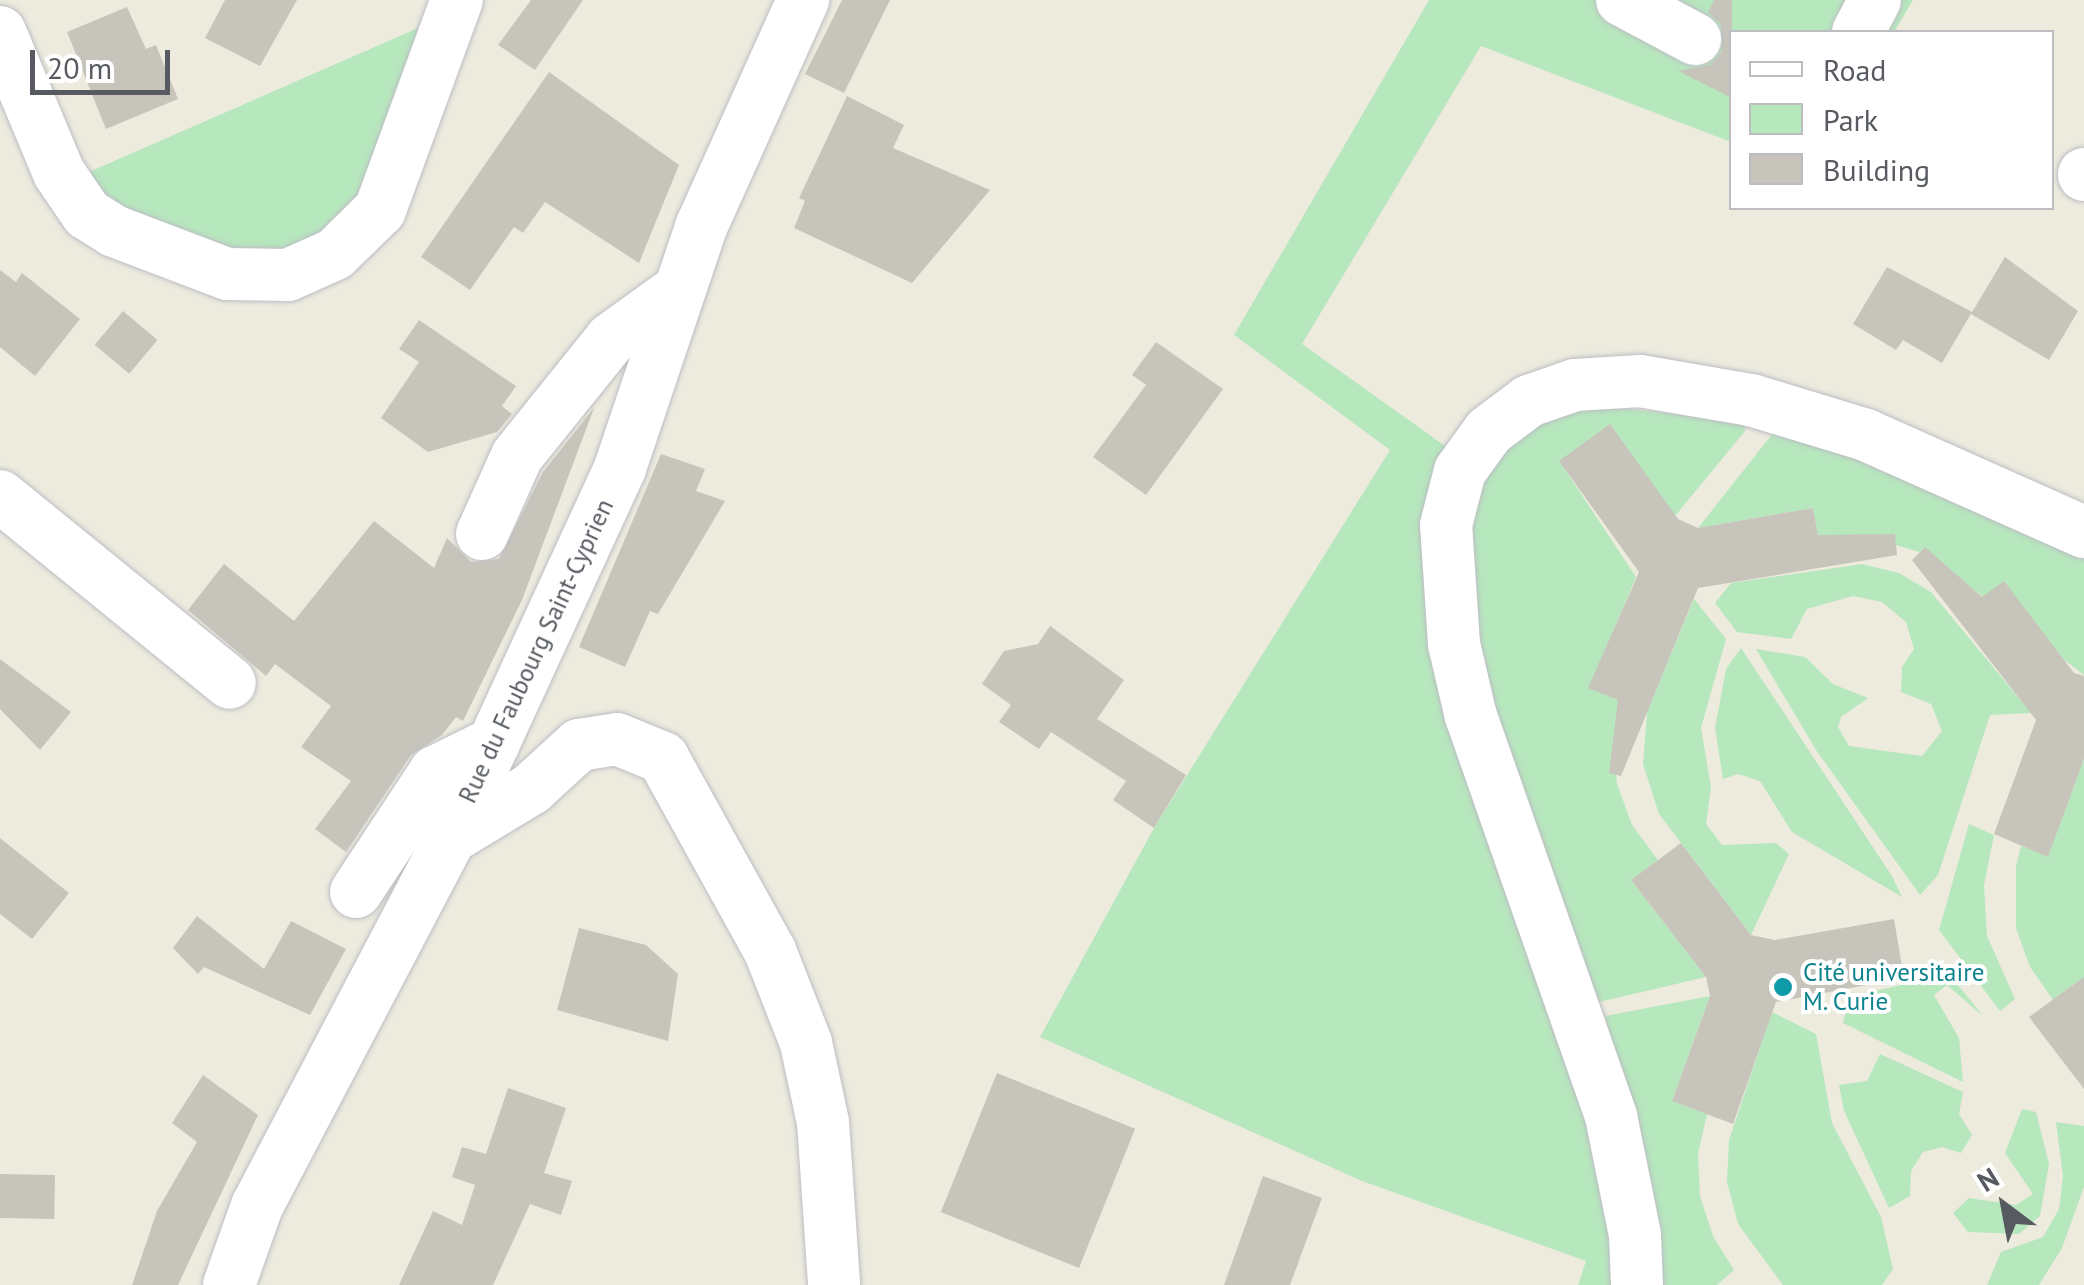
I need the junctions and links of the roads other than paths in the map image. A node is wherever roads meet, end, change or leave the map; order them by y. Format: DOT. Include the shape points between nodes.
graph roads {
  1 [pos="457,0"];
  2 [pos="803,0"];
  3 [pos="1622,0"];
  4 [pos="1874,0"];
  5 [pos="1859,30"];
  6 [pos="0,32"];
  7 [pos="1695,39"];
  8 [pos="679,290"];
  9 [pos="0,496"];
  10 [pos="2084,532"];
  11 [pos="482,534"];
  12 [pos="230,683"];
  13 [pos="494,744"];
  14 [pos="450,838"];
  15 [pos="356,892"];
  16 [pos="229,1285"];
  17 [pos="834,1285"];
  18 [pos="1638,1285"];
  1 -- 6 [label="street" via="380,210 335,254 288,275 227,274 114,232 87,214 59,173"];
  2 -- 8 [label="street, Rue du Faubourg Saint-Cyprien"];
  3 -- 7 [label="street"];
  4 -- 5 [label="street"];
  8 -- 11 [label="street" via="611,339 517,456"];
  8 -- 13 [label="street, Rue du Faubourg Saint-Cyprien" via="620,468"];
  9 -- 12 [label="street"];
  10 -- 18 [label="street" via="1866,435 1751,400 1640,381 1575,385 1529,401 1489,430 1460,471 1446,525 1454,644 1471,718 1611,1116 1626,1176"];
  13 -- 14 [label="street, Rue du Faubourg Saint-Cyprien"];
  13 -- 15 [label="street" via="434,772"];
  14 -- 16 [label="street, Rue du Faubourg Saint-Cyprien" via="256,1206"];
  14 -- 17 [label="street" via="531,789 579,746 618,739 663,758 770,951 806,1043 823,1122"];
}
